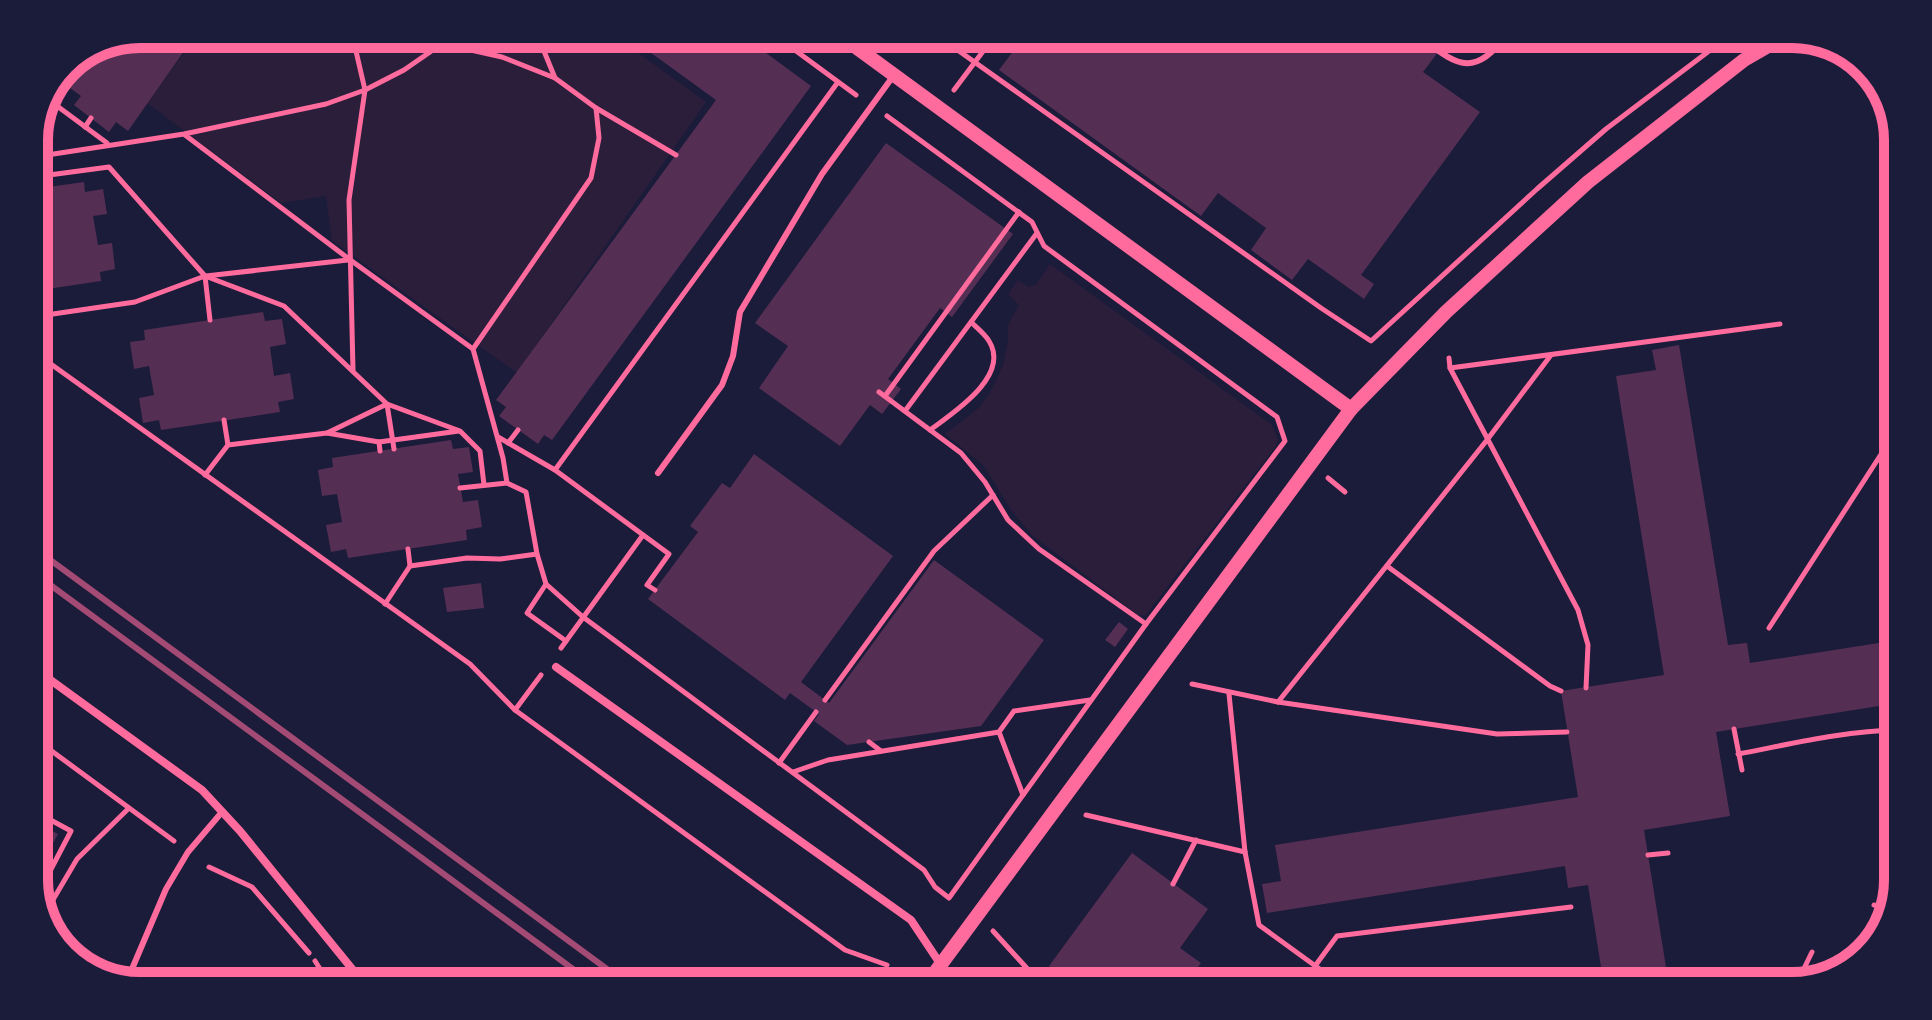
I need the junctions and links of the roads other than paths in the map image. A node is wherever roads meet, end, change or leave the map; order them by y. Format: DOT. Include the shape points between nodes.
graph roads {
  1 [pos="857,48"];
  2 [pos="1434,48"];
  3 [pos="1496,48"];
  4 [pos="1764,48"];
  5 [pos="894,75"];
  6 [pos="1351,409"];
  7 [pos="658,473"];
  8 [pos="553,665"];
  9 [pos="48,678"];
  10 [pos="222,812"];
  11 [pos="941,965"];
  12 [pos="131,971"];
  13 [pos="354,972"];
  14 [pos="936,972"];
  15 [pos="946,972"];
  1 -- 5 [label="street"];
  2 -- 3 [label="lane" via="1463,64 1489,57"];
  4 -- 6 [label="street" via="1588,182 1446,312"];
  5 -- 6 [label="street"];
  5 -- 7 [label="lane" via="822,174 740,312 722,385"];
  6 -- 11 [label="street"];
  8 -- 11 [label="street" via="911,920"];
  9 -- 10 [label="street" via="162,759"];
  10 -- 12 [label="lane" via="166,889"];
  10 -- 13 [label="street"];
  11 -- 14 [label="street"];
  11 -- 15 [label="street"];
}
